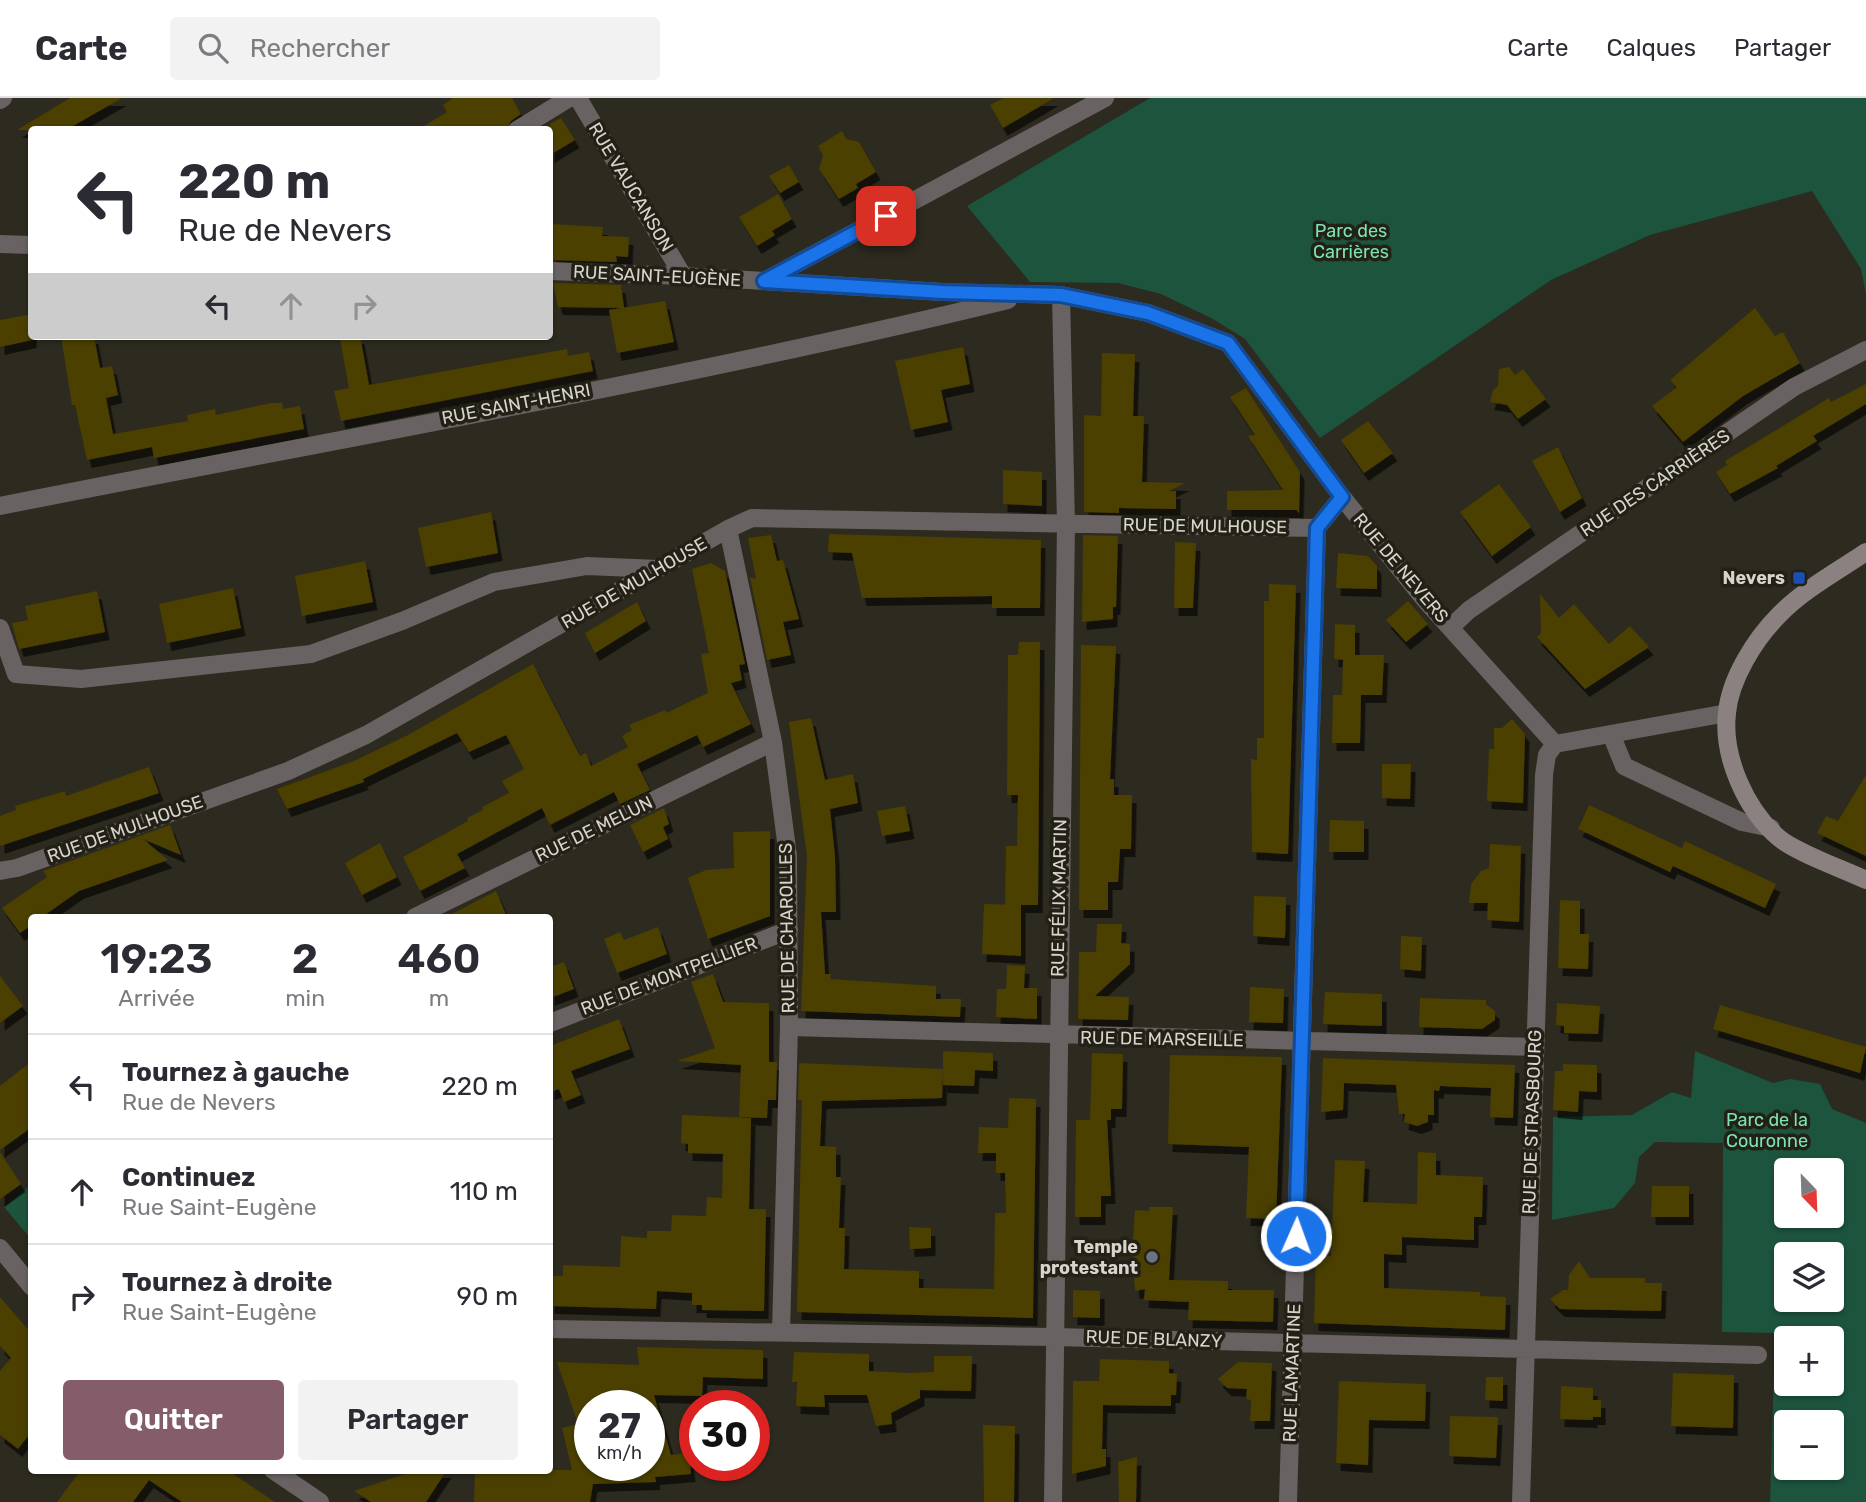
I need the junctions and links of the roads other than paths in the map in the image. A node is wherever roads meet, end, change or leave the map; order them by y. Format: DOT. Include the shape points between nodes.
graph roads {
  1 [pos="569,98"];
  2 [pos="578,98"];
  3 [pos="1105,98"];
  4 [pos="524,126"];
  5 [pos="0,244"];
  6 [pos="28,245"];
  7 [pos="553,271"];
  8 [pos="683,276"];
  9 [pos="764,281"];
  10 [pos="1030,295"];
  11 [pos="1061,295"];
  12 [pos="1866,350"];
  13 [pos="1342,497"];
  14 [pos="0,506"];
  15 [pos="1066,524"];
  16 [pos="1317,528"];
  17 [pos="728,529"];
  18 [pos="1866,552"];
  19 [pos="660,569"];
  20 [pos="1451,627"];
  21 [pos="0,628"];
  22 [pos="1727,713"];
  23 [pos="1611,734"];
  24 [pos="774,742"];
  25 [pos="1555,744"];
  26 [pos="1775,833"];
  27 [pos="0,871"];
  28 [pos="1866,880"];
  29 [pos="421,914"];
  30 [pos="789,930"];
  31 [pos="553,1022"];
  32 [pos="789,1027"];
  33 [pos="1057,1036"];
  34 [pos="1301,1042"];
  35 [pos="1535,1047"];
  36 [pos="0,1248"];
  37 [pos="28,1282"];
  38 [pos="553,1329"];
  39 [pos="781,1332"];
  40 [pos="1055,1337"];
  41 [pos="1293,1343"];
  42 [pos="1525,1350"];
  43 [pos="1758,1355"];
  44 [pos="279,1474"];
  45 [pos="320,1502"];
  46 [pos="1053,1502"];
  47 [pos="1288,1502"];
  48 [pos="1521,1502"];
  1 -- 4 [label="street"];
  2 -- 8 [label="street, RUE VAUCANSON"];
  3 -- 9 [label="street, RUE SAINT-EUGÈNE"];
  5 -- 6 [label="street"];
  7 -- 8 [label="street, RUE SAINT-EUGÈNE"];
  8 -- 9 [label="street, RUE SAINT-EUGÈNE"];
  9 -- 10 [label="street, RUE SAINT-EUGÈNE"];
  10 -- 11 [label="street, RUE SAINT-EUGÈNE"];
  10 -- 14 [label="street, RUE SAINT-HENRI" via="711,366"];
  11 -- 13 [label="street, RUE DE NEVERS" via="1148,313 1228,343"];
  11 -- 15 [label="street, RUE FÉLIX MARTIN"];
  12 -- 20 [label="street, RUE DES CARRIÈRES" via="1794,387"];
  13 -- 16 [label="street"];
  13 -- 20 [label="street, RUE DE NEVERS"];
  15 -- 16 [label="street, RUE DE MULHOUSE"];
  15 -- 17 [label="street, RUE DE MULHOUSE" via="788,517 752,518"];
  15 -- 33 [label="street, RUE FÉLIX MARTIN"];
  16 -- 34 [label="street, RUE LAMARTINE"];
  17 -- 19 [label="street, RUE DE MULHOUSE"];
  17 -- 24 [label="street, RUE DE CHAROLLES"];
  18 -- 22 [label="main road" via="1780,614 1742,667"];
  19 -- 21 [label="street" via="587,566 494,582 311,654 81,679 16,674"];
  19 -- 27 [label="street, RUE DE MULHOUSE" via="366,735 300,766"];
  20 -- 25 [label="street, RUE DE NEVERS"];
  22 -- 23 [label="street"];
  22 -- 26 [label="main road" via="1732,765 1752,805"];
  23 -- 25 [label="street"];
  23 -- 26 [label="street" via="1624,766"];
  24 -- 29 [label="street, RUE DE MELUN"];
  24 -- 30 [label="street, RUE DE CHAROLLES" via="788,856"];
  25 -- 35 [label="street, RUE DE STRASBOURG" via="1547,755 1544,775"];
  26 -- 28 [label="main road"];
  30 -- 31 [label="street, RUE DE MONTPELLIER"];
  30 -- 32 [label="street, RUE DE CHAROLLES"];
  32 -- 33 [label="street, RUE DE MARSEILLE"];
  32 -- 39 [label="street, RUE DE CHAROLLES"];
  33 -- 34 [label="street, RUE DE MARSEILLE"];
  33 -- 40 [label="street, RUE FÉLIX MARTIN"];
  34 -- 35 [label="street, RUE DE MARSEILLE"];
  34 -- 41 [label="street, RUE LAMARTINE"];
  35 -- 42 [label="street, RUE DE STRASBOURG"];
  36 -- 37 [label="street"];
  38 -- 39 [label="street, RUE DE BLANZY"];
  39 -- 40 [label="street, RUE DE BLANZY"];
  40 -- 41 [label="street, RUE DE BLANZY"];
  40 -- 46 [label="street, RUE FÉLIX MARTIN"];
  41 -- 42 [label="street, RUE DE BLANZY"];
  41 -- 47 [label="street, RUE LAMARTINE"];
  42 -- 43 [label="street, RUE DE BLANZY"];
  42 -- 48 [label="street, RUE DE STRASBOURG"];
  44 -- 45 [label="street"];
}
